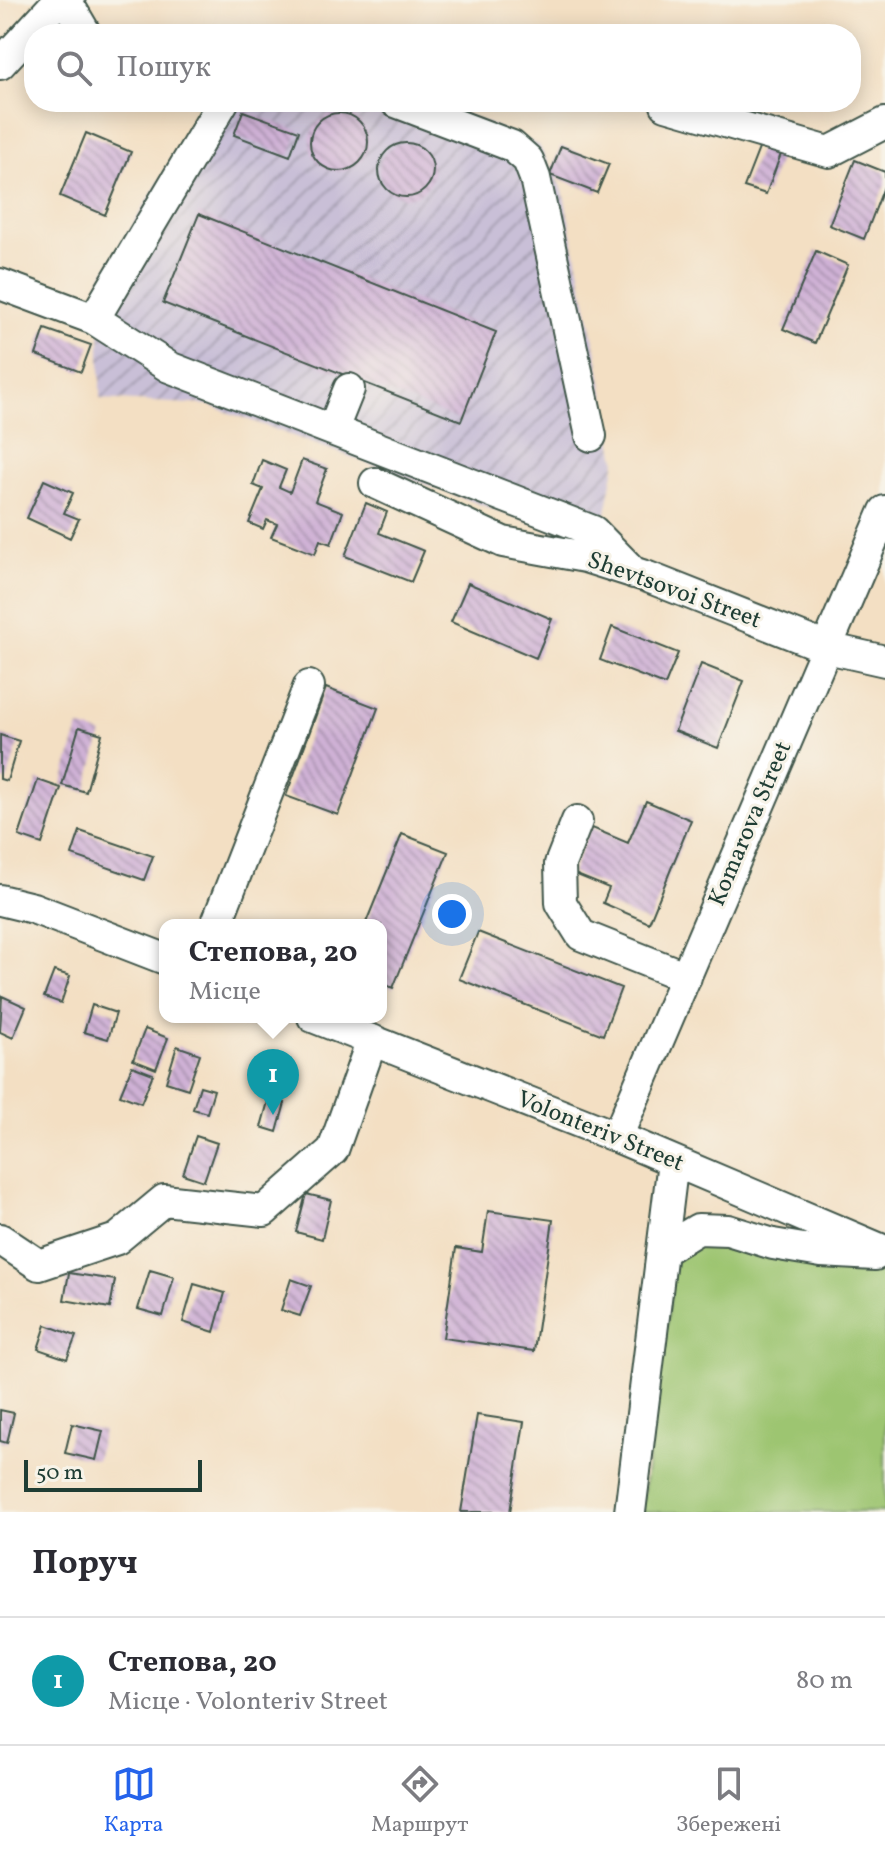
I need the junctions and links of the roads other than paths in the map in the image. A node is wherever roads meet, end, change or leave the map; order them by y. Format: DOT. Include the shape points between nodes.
graph roads {
  1 [pos="59,0"];
  2 [pos="66,0"];
  3 [pos="37,24"];
  4 [pos="80,24"];
  5 [pos="24,38"];
  6 [pos="0,64"];
  7 [pos="206,112"];
  8 [pos="422,112"];
  9 [pos="690,112"];
  10 [pos="885,123"];
  11 [pos="0,284"];
  12 [pos="94,319"];
  13 [pos="349,389"];
  14 [pos="333,429"];
  15 [pos="591,436"];
  16 [pos="375,483"];
  17 [pos="885,511"];
  18 [pos="634,573"];
  19 [pos="827,648"];
  20 [pos="885,661"];
  21 [pos="309,686"];
  22 [pos="577,821"];
  23 [pos="0,900"];
  24 [pos="218,919"];
  25 [pos="159,957"];
  26 [pos="686,977"];
  27 [pos="328,1023"];
  28 [pos="372,1040"];
  29 [pos="617,1137"];
  30 [pos="673,1161"];
  31 [pos="0,1239"];
  32 [pos="662,1251"];
  33 [pos="885,1253"];
  34 [pos="630,1512"];
  1 -- 3 [label="street"];
  2 -- 4 [label="street"];
  5 -- 6 [label="street"];
  7 -- 12 [label="street"];
  8 -- 15 [label="street" via="512,146 528,160"];
  9 -- 10 [label="street" via="829,152"];
  11 -- 12 [label="street"];
  12 -- 14 [label="street" via="169,367"];
  13 -- 14 [label="street"];
  14 -- 18 [label="street" via="593,531"];
  16 -- 18 [label="street, Shevtsovoi Street" via="503,542 585,557"];
  17 -- 19 [label="street, Komarova Street"];
  18 -- 19 [label="street, Shevtsovoi Street"];
  19 -- 20 [label="street, Shevtsovoi Street"];
  19 -- 26 [label="street, Komarova Street"];
  21 -- 24 [label="street"];
  22 -- 26 [label="street" via="560,864 561,903 581,935"];
  23 -- 25 [label="street"];
  26 -- 29 [label="street, Komarova Street"];
  27 -- 28 [label="street, Volonteriv Street"];
  28 -- 29 [label="street, Volonteriv Street"];
  28 -- 31 [label="street" via="333,1150 264,1211 164,1200 117,1239 39,1265"];
  29 -- 30 [label="street, Volonteriv Street"];
  30 -- 32 [label="street"];
  30 -- 33 [label="street, Volonteriv Street"];
  32 -- 33 [label="street" via="698,1229 728,1230 821,1252"];
  32 -- 34 [label="street"];
}
